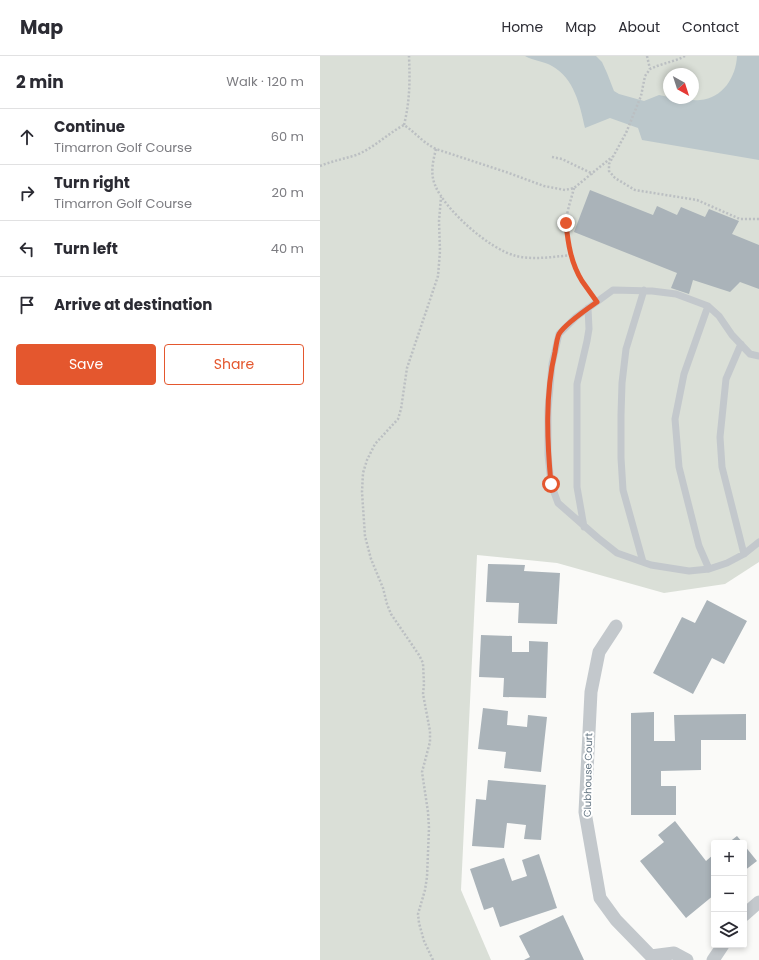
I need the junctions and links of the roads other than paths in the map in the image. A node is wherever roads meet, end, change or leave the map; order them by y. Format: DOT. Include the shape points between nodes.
graph roads {
  1 [pos="644,290"];
  2 [pos="708,306"];
  3 [pos="588,308"];
  4 [pos="741,344"];
  5 [pos="759,356"];
  6 [pos="584,527"];
  7 [pos="759,542"];
  8 [pos="744,554"];
  9 [pos="643,562"];
  10 [pos="709,570"];
  11 [pos="616,626"];
  12 [pos="759,902"];
  13 [pos="747,912"];
  14 [pos="721,948"];
  15 [pos="652,958"];
  16 [pos="687,960"];
  17 [pos="713,960"];
  1 -- 2 [label="lane" via="676,294"];
  1 -- 3 [label="lane" via="613,290"];
  1 -- 9 [label="lane" via="626,349 621,415 624,490"];
  2 -- 4 [label="lane"];
  2 -- 10 [label="lane" via="684,374 675,419 679,467 699,546"];
  3 -- 6 [label="lane" via="589,329 577,384 577,487"];
  3 -- 6 [label="lane" via="559,334 552,364 548,410 551,484 558,503"];
  4 -- 5 [label="lane" via="750,354"];
  4 -- 8 [label="lane" via="726,379 720,437 722,467"];
  6 -- 9 [label="lane" via="617,553"];
  7 -- 8 [label="lane"];
  8 -- 10 [label="lane"];
  9 -- 10 [label="lane" via="689,571"];
  11 -- 15 [label="street, Clubhouse Court" via="599,652 590,692 585,812 600,898 616,920"];
  12 -- 13 [label="street"];
  14 -- 17 [label="street"];
  15 -- 16 [label="street, Clubhouse Court" via="674,953"];
}
